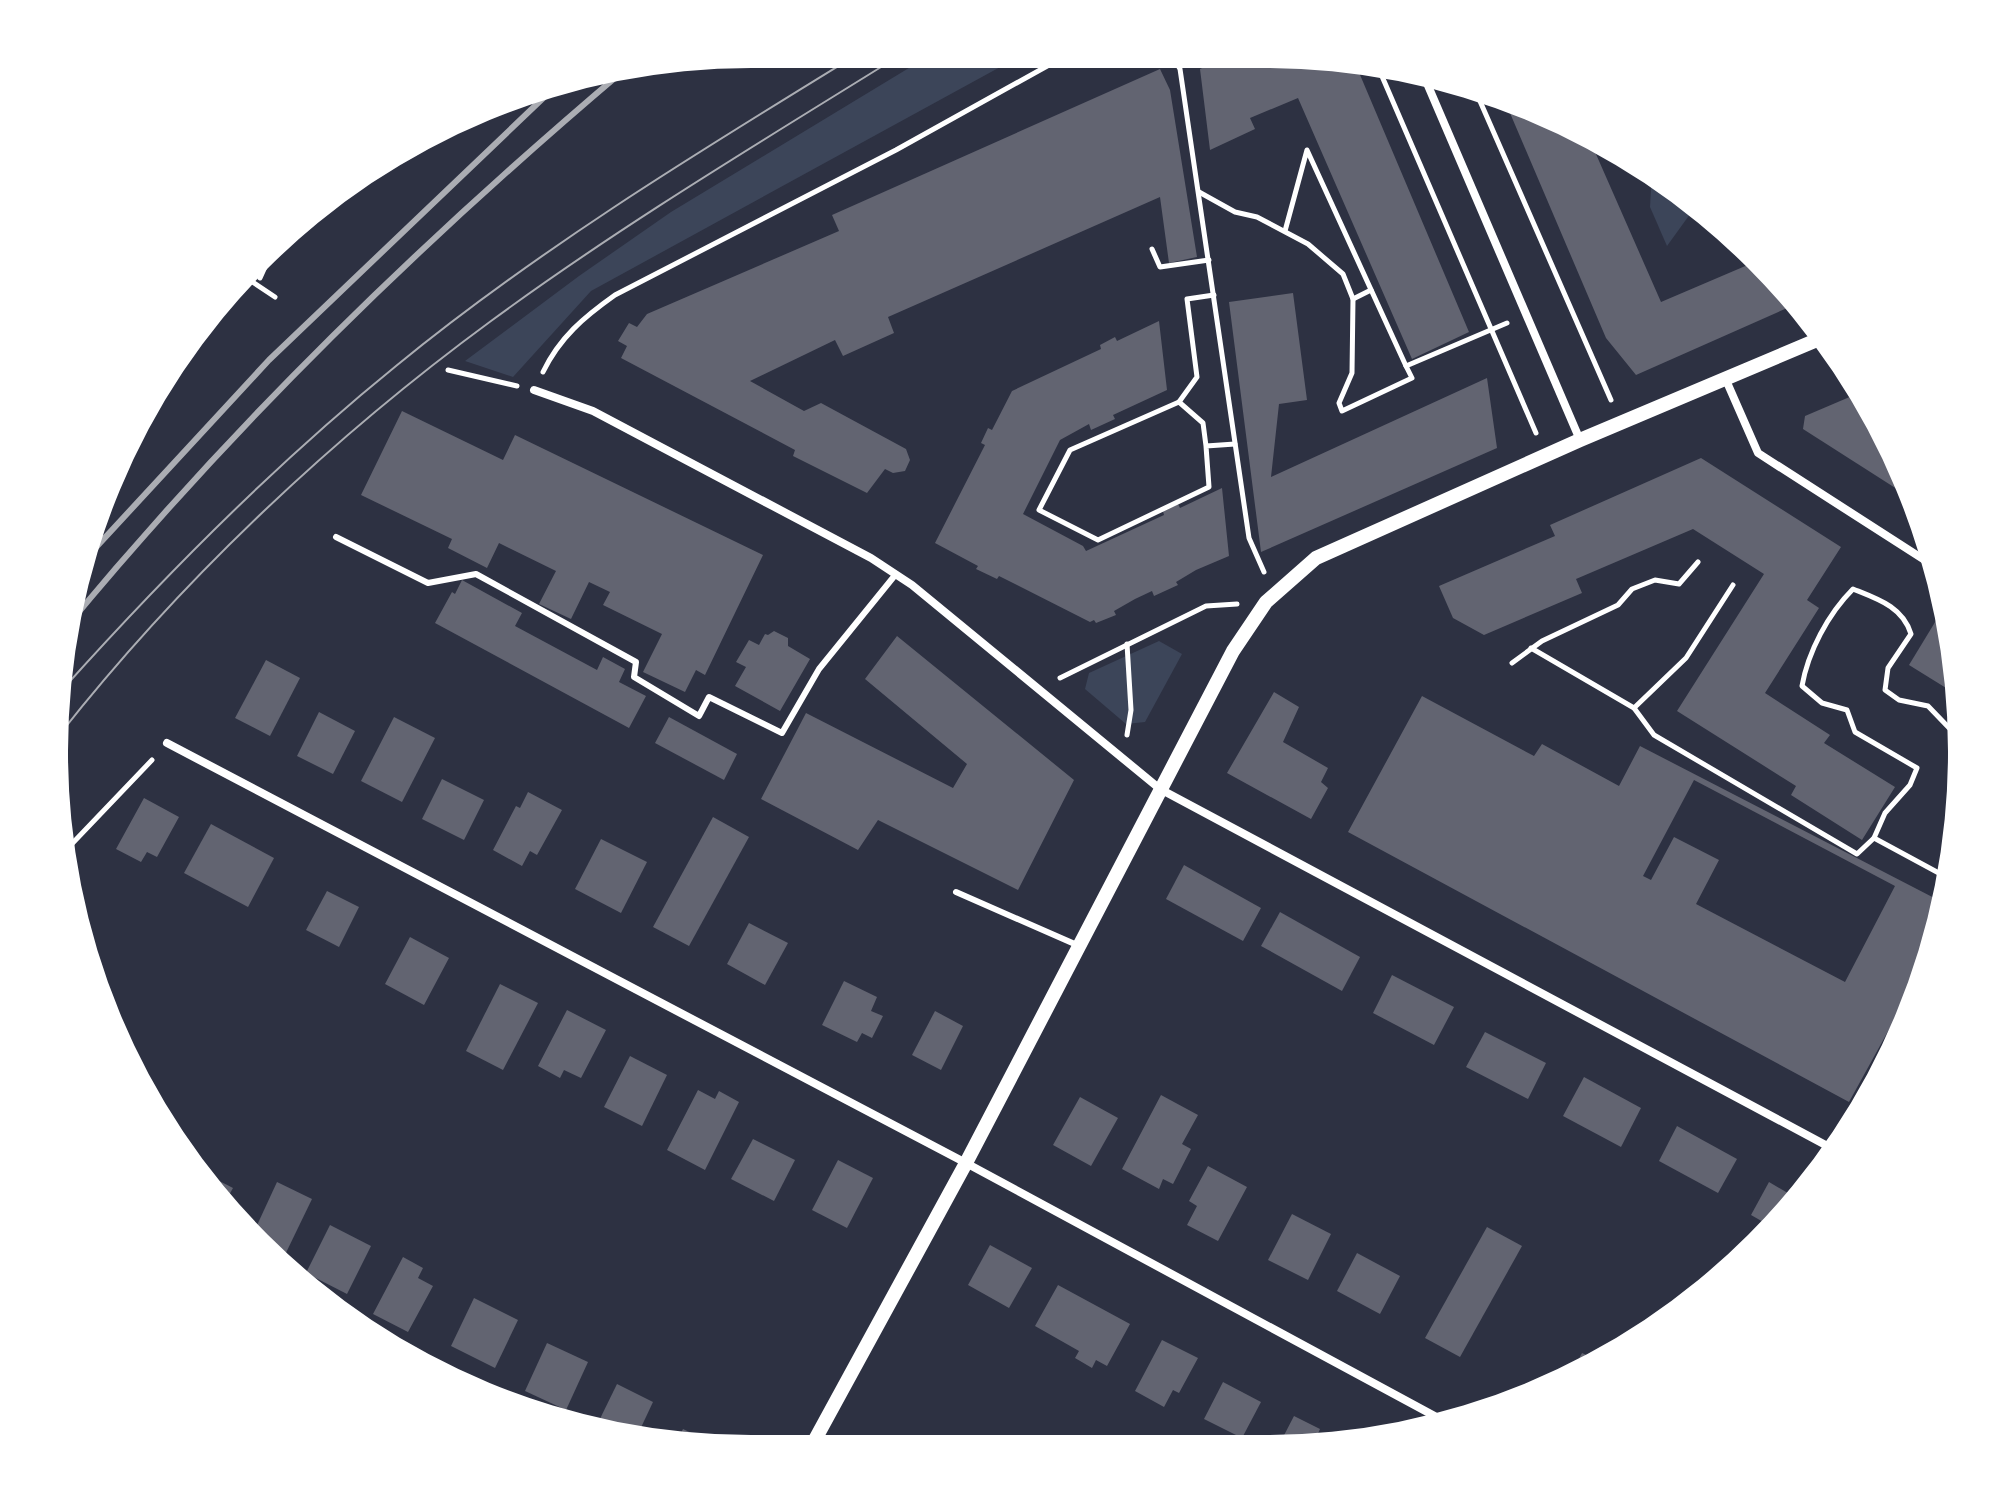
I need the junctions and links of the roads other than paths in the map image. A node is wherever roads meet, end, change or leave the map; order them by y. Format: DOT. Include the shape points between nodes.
graph roads {
  1 [pos="1429,88"];
  2 [pos="1812,342"];
  3 [pos="1726,380"];
  4 [pos="534,390"];
  5 [pos="1580,440"];
  6 [pos="336,537"];
  7 [pos="1919,557"];
  8 [pos="896,574"];
  9 [pos="167,743"];
  10 [pos="1160,789"];
  11 [pos="956,892"];
  12 [pos="1077,945"];
  13 [pos="1824,1144"];
  14 [pos="966,1163"];
  15 [pos="1431,1414"];
  16 [pos="818,1435"];
  1 -- 5 [label="street"];
  2 -- 3 [label="street"];
  3 -- 5 [label="street"];
  3 -- 7 [label="street" via="1758,453"];
  4 -- 8 [label="street" via="593,411"];
  5 -- 10 [label="street" via="1316,558 1270,598 1233,651"];
  6 -- 8 [label="lane" via="428,583 476,574 636,662 634,677 699,716 709,697 782,733 819,669"];
  8 -- 10 [label="street"];
  9 -- 14 [label="street"];
  10 -- 12 [label="street"];
  10 -- 13 [label="street"];
  11 -- 12 [label="lane"];
  12 -- 14 [label="street"];
  14 -- 15 [label="street"];
  14 -- 16 [label="street"];
}
